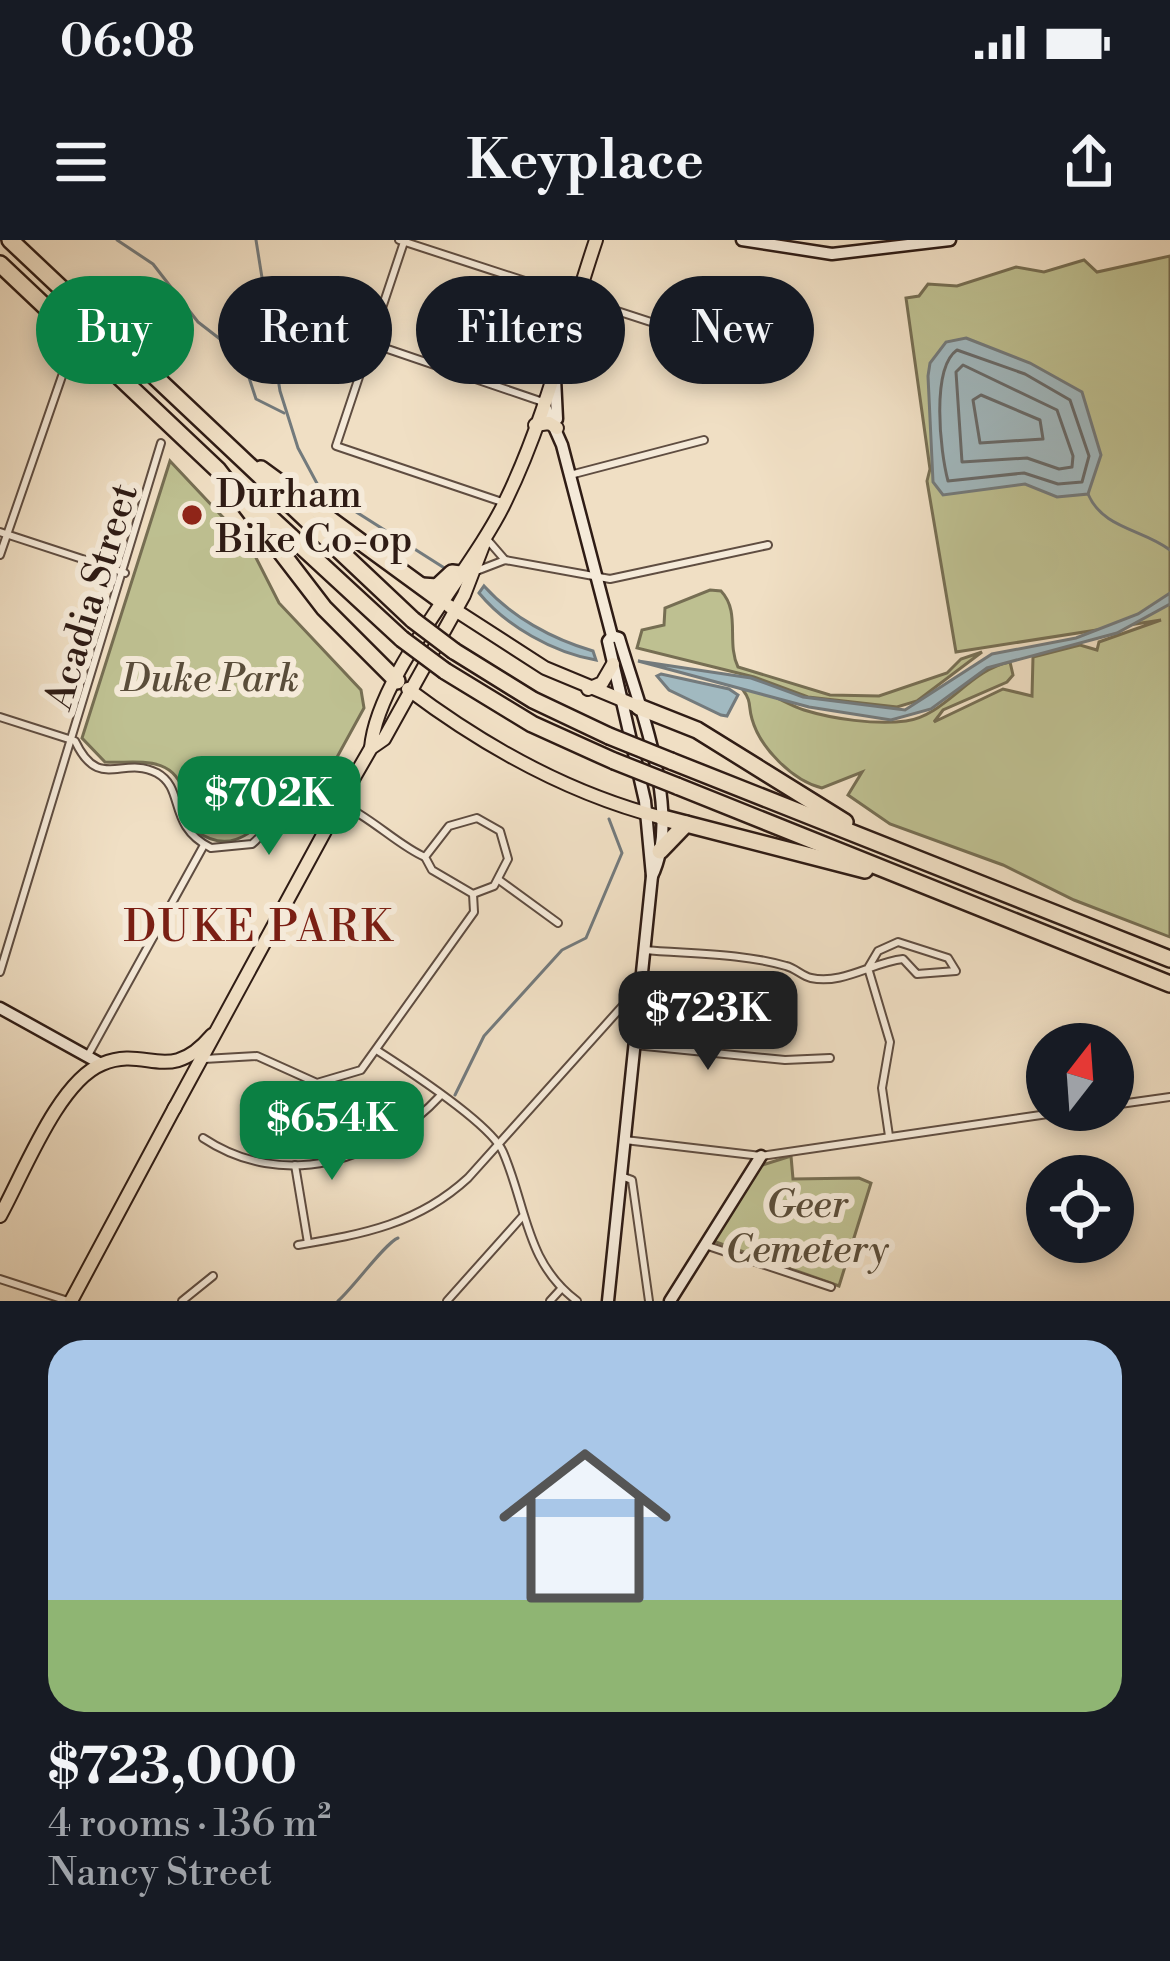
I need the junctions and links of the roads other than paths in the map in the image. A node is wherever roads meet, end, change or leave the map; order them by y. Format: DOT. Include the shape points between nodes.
graph roads {
  1 [pos="10,240"];
  2 [pos="596,240"];
  3 [pos="742,240"];
  4 [pos="950,240"];
  5 [pos="402,241"];
  6 [pos="903,244"];
  7 [pos="801,246"];
  8 [pos="0,264"];
  9 [pos="391,276"];
  10 [pos="507,276"];
  11 [pos="584,276"];
  12 [pos="392,351"];
  13 [pos="59,384"];
  14 [pos="356,384"];
  15 [pos="549,384"];
  16 [pos="555,384"];
  17 [pos="543,402"];
  18 [pos="202,423"];
  19 [pos="535,425"];
  20 [pos="557,428"];
  21 [pos="704,440"];
  22 [pos="161,443"];
  23 [pos="218,470"];
  24 [pos="570,475"];
  25 [pos="505,503"];
  26 [pos="3,534"];
  27 [pos="485,541"];
  28 [pos="768,545"];
  29 [pos="0,555"];
  30 [pos="505,560"];
  31 [pos="125,572"];
  32 [pos="468,573"];
  33 [pos="597,579"];
  34 [pos="422,586"];
  35 [pos="449,606"];
  36 [pos="612,636"];
  37 [pos="613,664"];
  38 [pos="404,687"];
  39 [pos="588,689"];
  40 [pos="620,702"];
  41 [pos="639,707"];
  42 [pos="434,709"];
  43 [pos="0,717"];
  44 [pos="396,719"];
  45 [pos="75,741"];
  46 [pos="371,748"];
  47 [pos="341,803"];
  48 [pos="646,814"];
  49 [pos="663,818"];
  50 [pos="686,824"];
  51 [pos="203,844"];
  52 [pos="661,851"];
  53 [pos="902,852"];
  54 [pos="425,857"];
  55 [pos="652,877"];
  56 [pos="499,880"];
  57 [pos="932,889"];
  58 [pos="472,894"];
  59 [pos="558,923"];
  60 [pos="644,950"];
  61 [pos="1170,959"];
  62 [pos="868,968"];
  63 [pos="0,972"];
  64 [pos="1170,984"];
  65 [pos="628,985"];
  66 [pos="0,1008"];
  67 [pos="635,1045"];
  68 [pos="378,1051"];
  69 [pos="87,1057"];
  70 [pos="199,1057"];
  71 [pos="830,1058"];
  72 [pos="101,1064"];
  73 [pos="181,1065"];
  74 [pos="66,1095"];
  75 [pos="440,1095"];
  76 [pos="1170,1097"];
  77 [pos="1134,1102"];
  78 [pos="174,1109"];
  79 [pos="1026,1117"];
  80 [pos="889,1136"];
  81 [pos="203,1138"];
  82 [pos="625,1140"];
  83 [pos="499,1144"];
  84 [pos="761,1156"];
  85 [pos="295,1166"];
  86 [pos="621,1176"];
  87 [pos="0,1216"];
  88 [pos="522,1216"];
  89 [pos="308,1243"];
  90 [pos="298,1245"];
  91 [pos="705,1245"];
  92 [pos="213,1276"];
  93 [pos="0,1279"];
  94 [pos="561,1288"];
  95 [pos="831,1288"];
  96 [pos="70,1301"];
  97 [pos="182,1301"];
  98 [pos="447,1301"];
  99 [pos="550,1301"];
  100 [pos="577,1301"];
  101 [pos="608,1301"];
  102 [pos="650,1301"];
  103 [pos="670,1301"];
  1 -- 18 [label="highway"];
  2 -- 11 [label="main road"];
  3 -- 7 [label="main road"];
  4 -- 6 [label="main road"];
  5 -- 9 [label="street"];
  5 -- 10 [label="street"];
  6 -- 7 [label="main road"];
  8 -- 23 [label="highway"];
  12 -- 17 [label="street"];
  13 -- 26 [label="street"];
  14 -- 25 [label="street" via="336,446"];
  15 -- 17 [label="main road"];
  16 -- 20 [label="main road"];
  17 -- 19 [label="main road"];
  17 -- 20 [label="main road"];
  18 -- 34 [label="highway"];
  18 -- 53 [label="highway, bridge" via="412,620 533,700"];
  19 -- 20 [label="main road"];
  19 -- 25 [label="main road"];
  20 -- 24 [label="main road"];
  21 -- 24 [label="street"];
  22 -- 31 [label="street, Acadia Street"];
  23 -- 38 [label="highway" via="332,617"];
  23 -- 57 [label="highway, bridge" via="402,638 532,724"];
  24 -- 33 [label="main road"];
  25 -- 27 [label="main road"];
  26 -- 29 [label="street"];
  26 -- 31 [label="street"];
  27 -- 30 [label="street"];
  27 -- 32 [label="main road"];
  28 -- 33 [label="street"];
  30 -- 32 [label="street"];
  30 -- 33 [label="street"];
  31 -- 45 [label="street, Acadia Street"];
  32 -- 34 [label="highway"];
  32 -- 35 [label="main road"];
  33 -- 36 [label="main road"];
  34 -- 35 [label="highway"];
  35 -- 38 [label="main road"];
  35 -- 39 [label="main road"];
  36 -- 37 [label="main road"];
  36 -- 41 [label="main road"];
  37 -- 39 [label="main road"];
  37 -- 40 [label="main road"];
  38 -- 42 [label="main road"];
  38 -- 44 [label="main road"];
  38 -- 46 [label="main road" via="372,733"];
  39 -- 40 [label="main road"];
  40 -- 41 [label="main road"];
  40 -- 48 [label="main road"];
  41 -- 49 [label="main road"];
  41 -- 53 [label="highway" via="697,730"];
  42 -- 44 [label="main road" via="413,707"];
  42 -- 48 [label="main road" via="538,772"];
  43 -- 45 [label="street"];
  44 -- 46 [label="main road"];
  45 -- 51 [label="street" via="102,770 146,769 166,780 182,825"];
  45 -- 63 [label="street, Acadia Street"];
  46 -- 47 [label="main road"];
  47 -- 51 [label="street" via="299,800 252,844"];
  47 -- 54 [label="street"];
  47 -- 70 [label="main road"];
  48 -- 49 [label="main road"];
  48 -- 55 [label="main road"];
  49 -- 50 [label="highway"];
  49 -- 52 [label="main road"];
  50 -- 52 [label="highway"];
  50 -- 57 [label="highway"];
  51 -- 69 [label="street"];
  52 -- 55 [label="main road"];
  53 -- 61 [label="highway"];
  54 -- 56 [label="street" via="449,826 481,819 506,840"];
  54 -- 58 [label="street"];
  55 -- 60 [label="main road"];
  56 -- 58 [label="street"];
  56 -- 59 [label="street"];
  57 -- 64 [label="highway"];
  58 -- 68 [label="street" via="474,911"];
  60 -- 62 [label="street" via="779,964 812,978"];
  60 -- 67 [label="main road"];
  62 -- 62 [label="street" via="903,959 917,974 956,971 948,958 898,943 878,951"];
  62 -- 80 [label="street" via="890,1042 883,1088"];
  65 -- 83 [label="street" via="626,1002"];
  66 -- 69 [label="main road"];
  67 -- 71 [label="street"];
  67 -- 82 [label="main road"];
  68 -- 70 [label="street" via="346,1079 317,1083 257,1056"];
  68 -- 75 [label="street"];
  69 -- 72 [label="main road"];
  69 -- 74 [label="main road"];
  70 -- 73 [label="main road"];
  70 -- 78 [label="main road"];
  72 -- 73 [label="main road"];
  72 -- 74 [label="main road"];
  73 -- 78 [label="main road" via="186,1078"];
  74 -- 87 [label="main road"];
  75 -- 83 [label="street"];
  75 -- 85 [label="street" via="367,1151"];
  76 -- 77 [label="street"];
  78 -- 96 [label="main road"];
  79 -- 80 [label="street"];
  80 -- 84 [label="street"];
  81 -- 85 [label="street" via="248,1161"];
  82 -- 84 [label="street"];
  82 -- 86 [label="main road"];
  83 -- 88 [label="street"];
  83 -- 89 [label="street" via="460,1186 412,1218"];
  84 -- 91 [label="main road"];
  85 -- 89 [label="street"];
  86 -- 101 [label="main road"];
  86 -- 102 [label="street" via="632,1180"];
  88 -- 94 [label="street"];
  88 -- 98 [label="street"];
  89 -- 90 [label="street"];
  91 -- 95 [label="street"];
  91 -- 103 [label="main road"];
  92 -- 97 [label="street"];
  93 -- 96 [label="street"];
  94 -- 99 [label="street"];
  94 -- 100 [label="street"];
}
